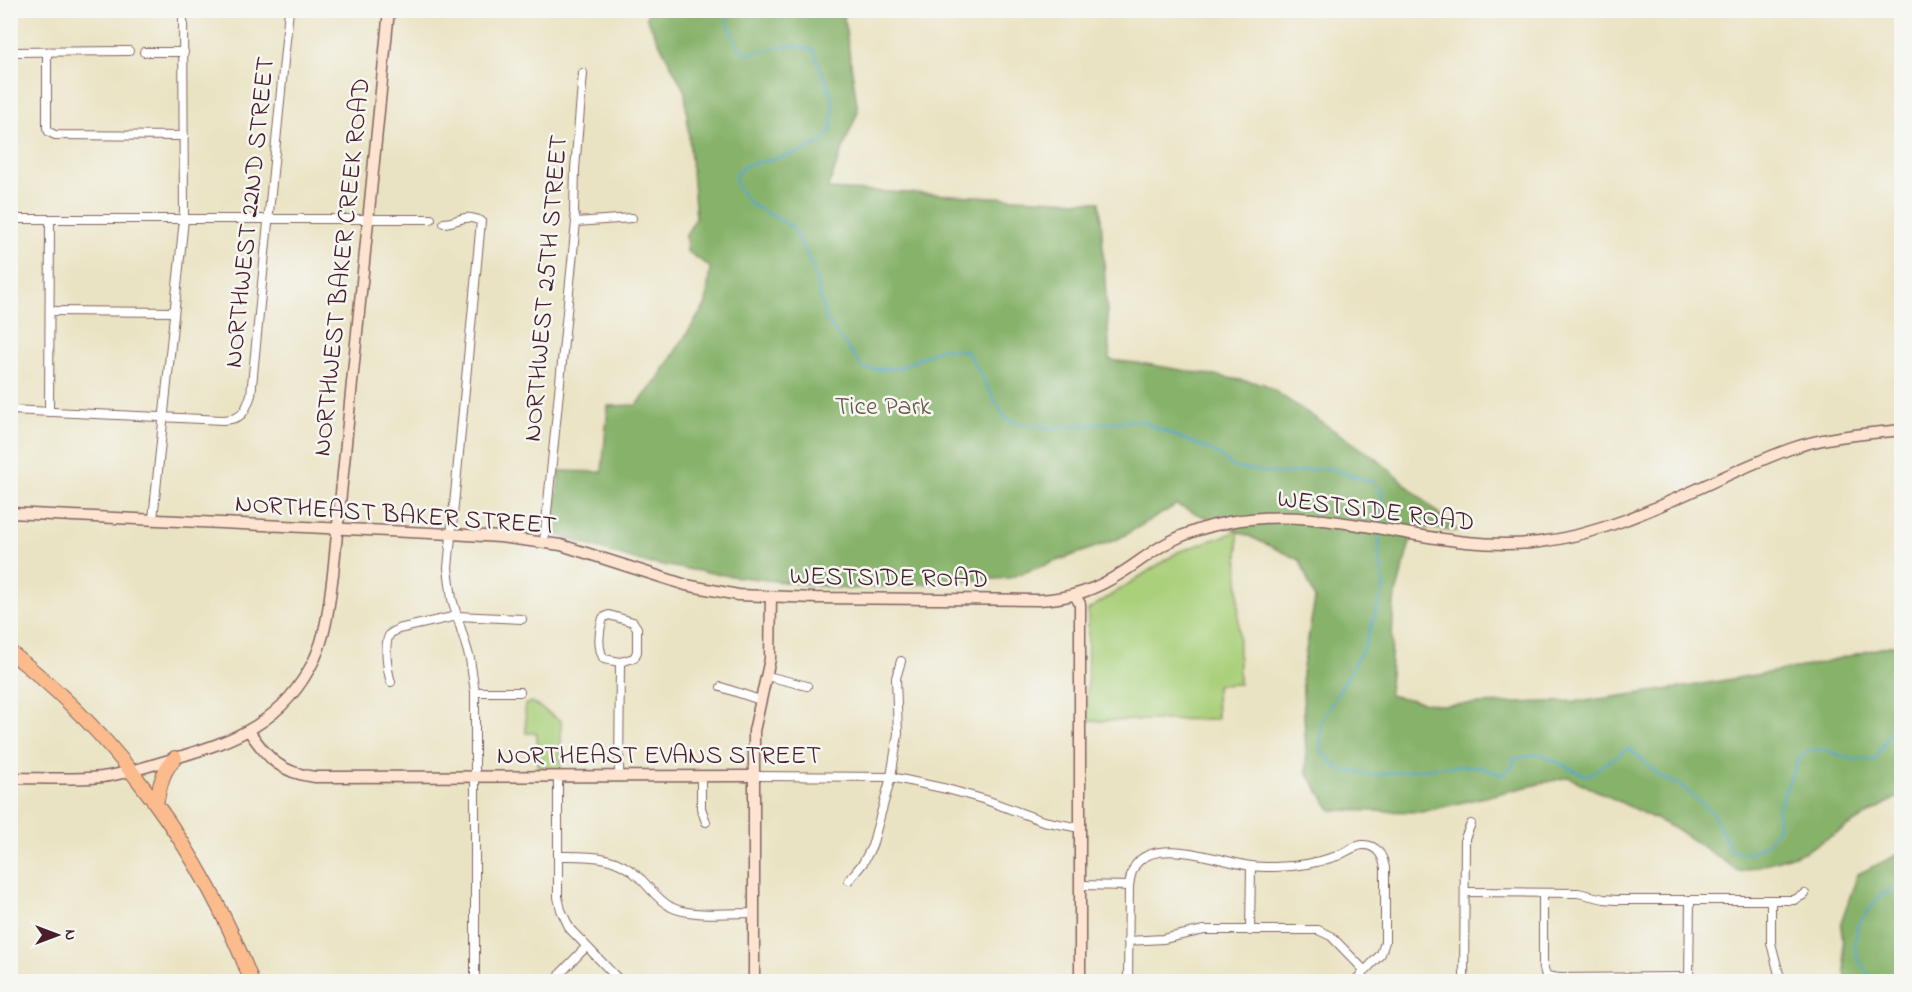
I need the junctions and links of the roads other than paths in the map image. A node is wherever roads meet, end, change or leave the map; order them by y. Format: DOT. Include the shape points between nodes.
graph roads {
  1 [pos="183,10"];
  2 [pos="289,10"];
  3 [pos="389,10"];
  4 [pos="129,51"];
  5 [pos="10,52"];
  6 [pos="47,52"];
  7 [pos="144,52"];
  8 [pos="184,52"];
  9 [pos="583,73"];
  10 [pos="184,136"];
  11 [pos="632,218"];
  12 [pos="10,219"];
  13 [pos="50,219"];
  14 [pos="184,219"];
  15 [pos="268,219"];
  16 [pos="368,219"];
  17 [pos="431,219"];
  18 [pos="576,222"];
  19 [pos="444,223"];
  20 [pos="50,311"];
  21 [pos="174,312"];
  22 [pos="10,410"];
  23 [pos="49,412"];
  24 [pos="163,417"];
  25 [pos="1902,430"];
  26 [pos="10,513"];
  27 [pos="153,519"];
  28 [pos="337,529"];
  29 [pos="450,534"];
  30 [pos="544,542"];
  31 [pos="1075,596"];
  32 [pos="771,597"];
  33 [pos="457,616"];
  34 [pos="522,619"];
  35 [pos="10,652"];
  36 [pos="901,661"];
  37 [pos="620,662"];
  38 [pos="767,676"];
  39 [pos="391,682"];
  40 [pos="807,686"];
  41 [pos="721,687"];
  42 [pos="475,692"];
  43 [pos="520,692"];
  44 [pos="760,700"];
  45 [pos="249,731"];
  46 [pos="175,758"];
  47 [pos="132,770"];
  48 [pos="701,776"];
  49 [pos="754,776"];
  50 [pos="476,777"];
  51 [pos="558,777"];
  52 [pos="620,777"];
  53 [pos="891,777"];
  54 [pos="10,778"];
  55 [pos="156,804"];
  56 [pos="706,822"];
  57 [pos="1471,824"];
  58 [pos="1080,828"];
  59 [pos="558,856"];
  60 [pos="1251,866"];
  61 [pos="849,880"];
  62 [pos="1080,885"];
  63 [pos="1129,886"];
  64 [pos="1465,892"];
  65 [pos="1543,893"];
  66 [pos="1805,894"];
  67 [pos="1690,900"];
  68 [pos="1771,900"];
  69 [pos="754,913"];
  70 [pos="1250,930"];
  71 [pos="1128,941"];
  72 [pos="586,947"];
  73 [pos="1364,970"];
  74 [pos="1689,979"];
  75 [pos="252,981"];
  76 [pos="475,981"];
  77 [pos="557,981"];
  78 [pos="621,981"];
  79 [pos="754,981"];
  80 [pos="1080,981"];
  81 [pos="1128,981"];
  82 [pos="1354,981"];
  83 [pos="1464,981"];
  84 [pos="1781,981"];
  1 -- 8 [label="street"];
  2 -- 15 [label="street, NORTHWEST 22ND STREET"];
  3 -- 16 [label="main road, NORTHWEST BAKER CREEK ROAD"];
  4 -- 6 [label="street"];
  5 -- 6 [label="street"];
  6 -- 10 [label="street" via="49,132"];
  7 -- 8 [label="street"];
  8 -- 10 [label="street"];
  9 -- 18 [label="street, NORTHWEST 25TH STREET" via="575,168"];
  10 -- 14 [label="street"];
  11 -- 18 [label="street"];
  12 -- 13 [label="street"];
  13 -- 14 [label="street"];
  13 -- 20 [label="street"];
  14 -- 15 [label="street"];
  14 -- 21 [label="street"];
  15 -- 16 [label="street"];
  15 -- 24 [label="street, NORTHWEST 22ND STREET" via="247,407 233,419"];
  16 -- 17 [label="street"];
  16 -- 28 [label="main road, NORTHWEST BAKER CREEK ROAD"];
  18 -- 30 [label="street, NORTHWEST 25TH STREET"];
  19 -- 29 [label="street" via="464,217 482,221"];
  20 -- 21 [label="street"];
  20 -- 23 [label="street"];
  21 -- 24 [label="street"];
  22 -- 23 [label="street"];
  23 -- 24 [label="street"];
  24 -- 27 [label="street"];
  25 -- 31 [label="main road, WESTSIDE ROAD" via="1807,443 1653,508 1560,539 1518,544 1461,542 1310,519 1232,522 1168,542 1112,579"];
  26 -- 27 [label="main road, NORTHEAST BAKER STREET"];
  27 -- 28 [label="main road, NORTHEAST BAKER STREET"];
  28 -- 29 [label="main road, NORTHEAST BAKER STREET"];
  28 -- 45 [label="main road, NORTHWEST BAKER CREEK ROAD" via="327,623 315,658 293,694"];
  29 -- 30 [label="main road, NORTHEAST BAKER STREET"];
  29 -- 33 [label="street" via="448,583"];
  30 -- 32 [label="main road, NORTHEAST BAKER STREET" via="693,587"];
  31 -- 32 [label="main road, WESTSIDE ROAD" via="1019,601"];
  31 -- 58 [label="main road" via="1080,604"];
  32 -- 38 [label="main road"];
  33 -- 34 [label="street"];
  33 -- 39 [label="street" via="390,634 387,669"];
  33 -- 42 [label="street"];
  35 -- 47 [label="highway" via="77,711"];
  36 -- 53 [label="street" via="897,678 898,735"];
  37 -- 37 [label="street" via="634,658 637,628 633,622 609,615 600,625 600,653 604,659"];
  37 -- 52 [label="street"];
  38 -- 40 [label="street"];
  38 -- 44 [label="main road"];
  41 -- 44 [label="street"];
  42 -- 43 [label="street"];
  42 -- 50 [label="street"];
  44 -- 49 [label="main road" via="754,731"];
  45 -- 46 [label="main road, NORTHWEST BAKER CREEK ROAD" via="217,746"];
  45 -- 50 [label="main road, NORTHEAST EVANS STREET" via="272,761 301,775"];
  46 -- 47 [label="main road, NORTHWEST BAKER CREEK ROAD"];
  46 -- 55 [label="highway" via="161,779"];
  47 -- 54 [label="main road" via="87,778"];
  47 -- 55 [label="highway"];
  48 -- 49 [label="main road, NORTHEAST EVANS STREET"];
  48 -- 52 [label="main road, NORTHEAST EVANS STREET"];
  48 -- 56 [label="street" via="701,808"];
  49 -- 53 [label="street, NORTHEAST EVANS STREET"];
  49 -- 69 [label="main road"];
  50 -- 51 [label="main road, NORTHEAST EVANS STREET"];
  50 -- 76 [label="street"];
  51 -- 52 [label="main road, NORTHEAST EVANS STREET"];
  51 -- 59 [label="street"];
  53 -- 58 [label="street, NORTHEAST EVANS STREET" via="947,789 1043,821"];
  53 -- 61 [label="street" via="872,846"];
  55 -- 75 [label="highway" via="215,900"];
  57 -- 64 [label="street" via="1465,838"];
  58 -- 62 [label="main road"];
  59 -- 69 [label="street" via="617,861 663,902 683,912"];
  59 -- 72 [label="street" via="561,910 570,929"];
  60 -- 63 [label="street" via="1158,852 1138,861"];
  60 -- 70 [label="street"];
  60 -- 73 [label="street" via="1315,863 1361,845 1380,852 1385,868 1385,942 1381,954"];
  62 -- 63 [label="street"];
  62 -- 80 [label="main road"];
  63 -- 71 [label="street"];
  64 -- 65 [label="street"];
  64 -- 83 [label="street"];
  65 -- 67 [label="street" via="1578,893 1616,900"];
  65 -- 74 [label="street" via="1546,976"];
  66 -- 68 [label="street" via="1794,900"];
  67 -- 68 [label="street"];
  67 -- 74 [label="street"];
  68 -- 84 [label="street" via="1771,943"];
  69 -- 79 [label="main road"];
  70 -- 71 [label="street" via="1204,930 1163,939"];
  70 -- 73 [label="street" via="1324,932"];
  71 -- 81 [label="street"];
  72 -- 77 [label="street"];
  72 -- 78 [label="street"];
  73 -- 82 [label="street"];
}
